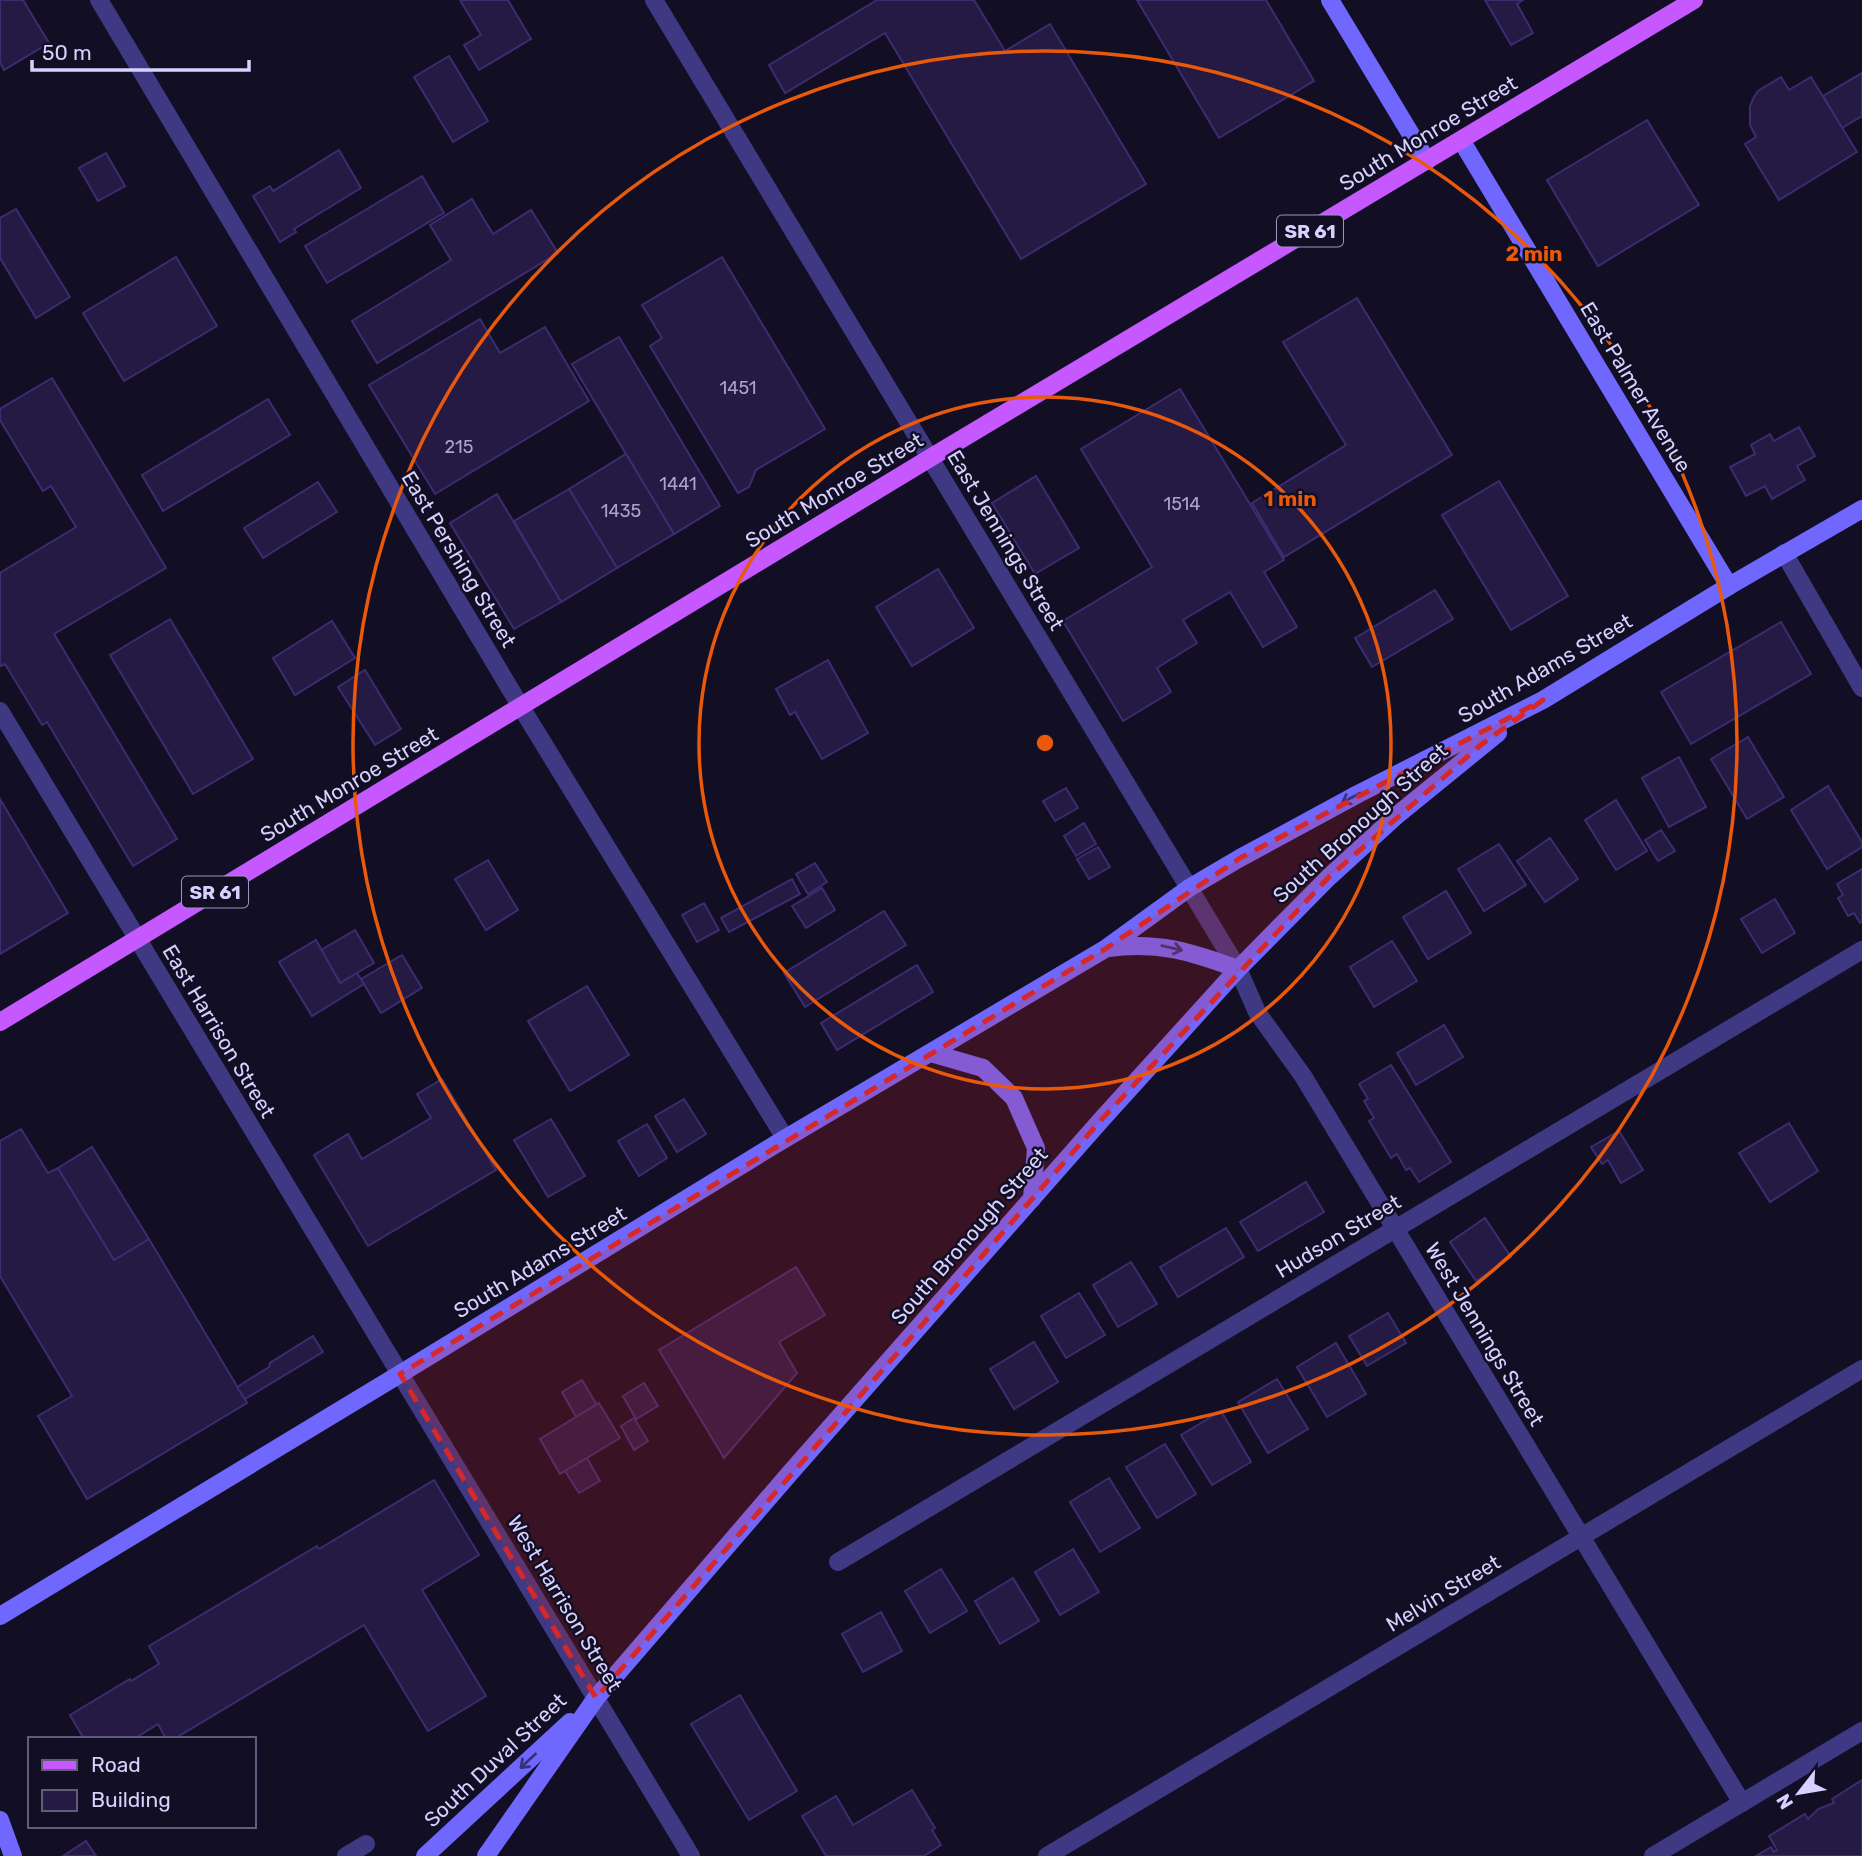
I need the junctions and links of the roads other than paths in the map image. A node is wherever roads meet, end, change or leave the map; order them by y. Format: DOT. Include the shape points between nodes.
graph roads {
  1 [pos="99,0"];
  2 [pos="654,0"];
  3 [pos="1330,0"];
  4 [pos="1693,0"];
  5 [pos="1461,140"];
  6 [pos="1427,161"];
  7 [pos="930,458"];
  8 [pos="1862,509"];
  9 [pos="1784,553"];
  10 [pos="1728,586"];
  11 [pos="1862,688"];
  12 [pos="1543,701"];
  13 [pos="521,707"];
  14 [pos="0,711"];
  15 [pos="1189,888"];
  16 [pos="138,939"];
  17 [pos="1105,949"];
  18 [pos="1862,950"];
  19 [pos="1238,969"];
  20 [pos="0,1022"];
  21 [pos="931,1053"];
  22 [pos="785,1138"];
  23 [pos="1032,1199"];
  24 [pos="1395,1229"];
  25 [pos="1862,1369"];
  26 [pos="400,1374"];
  27 [pos="1581,1537"];
  28 [pos="838,1562"];
  29 [pos="0,1616"];
  30 [pos="596,1698"];
  31 [pos="1862,1731"];
  32 [pos="1742,1803"];
  33 [pos="0,1820"];
  34 [pos="366,1844"];
  35 [pos="13,1856"];
  36 [pos="346,1856"];
  37 [pos="425,1856"];
  38 [pos="486,1856"];
  39 [pos="691,1856"];
  40 [pos="1047,1856"];
  41 [pos="1653,1856"];
  1 -- 13 [label="street, East Pershing Street"];
  2 -- 7 [label="street, East Jennings Street"];
  3 -- 6 [label="street"];
  4 -- 5 [label="main road, South Monroe Street / SR 61"];
  5 -- 6 [label="main road, South Monroe Street / SR 61"];
  5 -- 10 [label="street, East Palmer Avenue"];
  6 -- 7 [label="main road, South Monroe Street / SR 61"];
  7 -- 13 [label="main road, South Monroe Street / SR 61"];
  7 -- 15 [label="street, East Jennings Street"];
  8 -- 9 [label="street, South Adams Street"];
  9 -- 10 [label="street, South Adams Street"];
  9 -- 11 [label="street"];
  10 -- 12 [label="street, South Adams Street"];
  12 -- 15 [label="street, South Adams Street, one-way" via="1358,794"];
  12 -- 19 [label="street, South Bronough Street" via="1482,744 1396,816"];
  13 -- 16 [label="main road, South Monroe Street / SR 61"];
  13 -- 22 [label="street, East Pershing Street"];
  14 -- 16 [label="street, East Harrison Street"];
  15 -- 17 [label="street, South Adams Street"];
  15 -- 19 [label="street, West Jennings Street"];
  16 -- 20 [label="main road, South Monroe Street / SR 61"];
  16 -- 26 [label="street, East Harrison Street"];
  17 -- 19 [label="street, South Adams Street, one-way" via="1162,946"];
  17 -- 21 [label="street, South Adams Street"];
  18 -- 24 [label="street, Hudson Street"];
  19 -- 23 [label="street, South Bronough Street"];
  19 -- 24 [label="street, West Jennings Street" via="1257,1012 1303,1076"];
  21 -- 22 [label="street, South Adams Street"];
  21 -- 23 [label="street" via="983,1068 1014,1098 1036,1148"];
  22 -- 26 [label="street, South Adams Street"];
  23 -- 30 [label="street, South Bronough Street"];
  24 -- 27 [label="street, West Jennings Street"];
  24 -- 28 [label="street, Hudson Street"];
  25 -- 27 [label="street, Melvin Street"];
  26 -- 29 [label="street, South Adams Street"];
  26 -- 30 [label="street, West Harrison Street"];
  27 -- 32 [label="street, West Jennings Street"];
  27 -- 40 [label="street, Melvin Street"];
  30 -- 37 [label="street, South Duval Street, one-way"];
  30 -- 38 [label="street, South Bronough Street"];
  30 -- 39 [label="street, West Harrison Street"];
  31 -- 32 [label="street"];
  32 -- 41 [label="street"];
  33 -- 35 [label="street"];
  34 -- 36 [label="street"];
}
